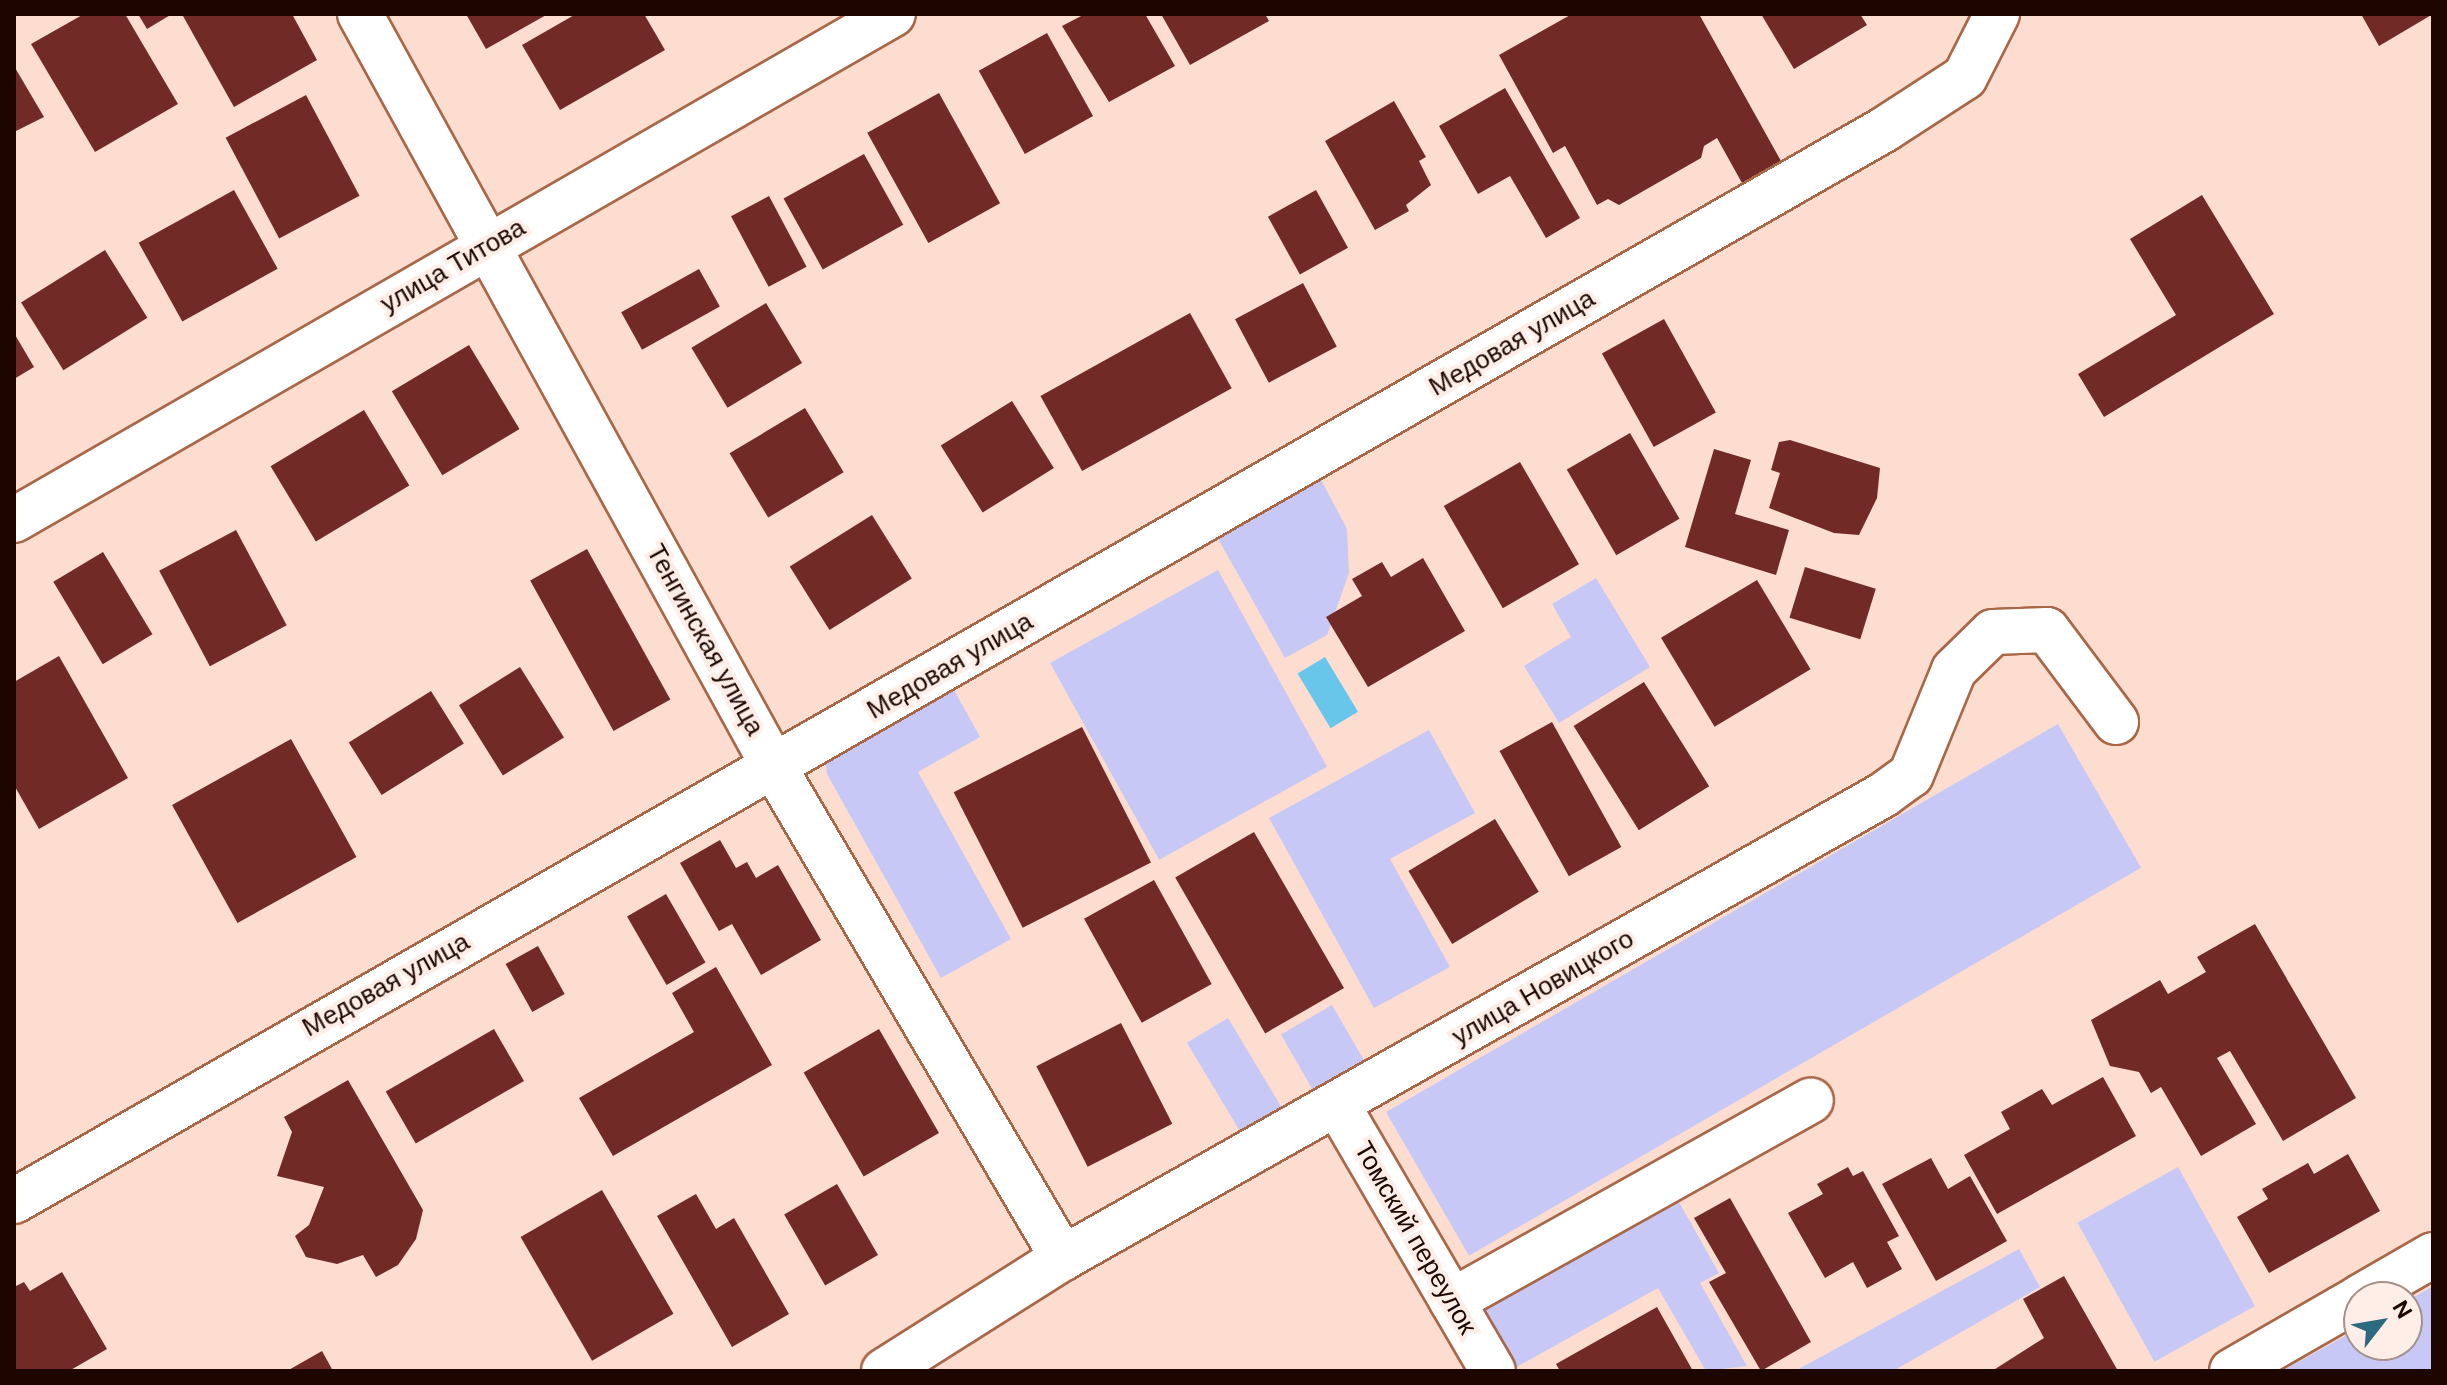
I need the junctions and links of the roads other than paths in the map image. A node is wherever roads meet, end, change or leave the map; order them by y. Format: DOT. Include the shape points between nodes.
graph roads {
  1 [pos="360,14"];
  2 [pos="893,14"];
  3 [pos="1997,14"];
  4 [pos="490,246"];
  5 [pos="14,520"];
  6 [pos="2116,722"];
  7 [pos="774,767"];
  8 [pos="1811,1100"];
  9 [pos="1337,1104"];
  10 [pos="14,1201"];
  11 [pos="2433,1255"];
  12 [pos="1063,1258"];
  13 [pos="2388,1281"];
  14 [pos="1452,1301"];
  15 [pos="2343,1307"];
  16 [pos="884,1371"];
  17 [pos="1493,1371"];
  18 [pos="2232,1371"];
  1 -- 4 [label="street, Тенгинская улица"];
  2 -- 4 [label="street, улица Титова"];
  3 -- 7 [label="street, Медовая улица" via="1965,77 1885,129"];
  4 -- 5 [label="street, улица Титова"];
  4 -- 7 [label="street, Тенгинская улица"];
  6 -- 9 [label="street, улица Новицкого" via="2047,630 1993,632 1954,670 1911,775"];
  7 -- 10 [label="street, Медовая улица"];
  7 -- 12 [label="street, Тенгинская улица"];
  8 -- 14 [label="street"];
  9 -- 12 [label="street, улица Новицкого"];
  9 -- 14 [label="street, Томский переулок"];
  11 -- 13 [label="street"];
  12 -- 16 [label="street, улица Новицкого"];
  14 -- 17 [label="street, Томский переулок"];
  15 -- 18 [label="street"];
}
